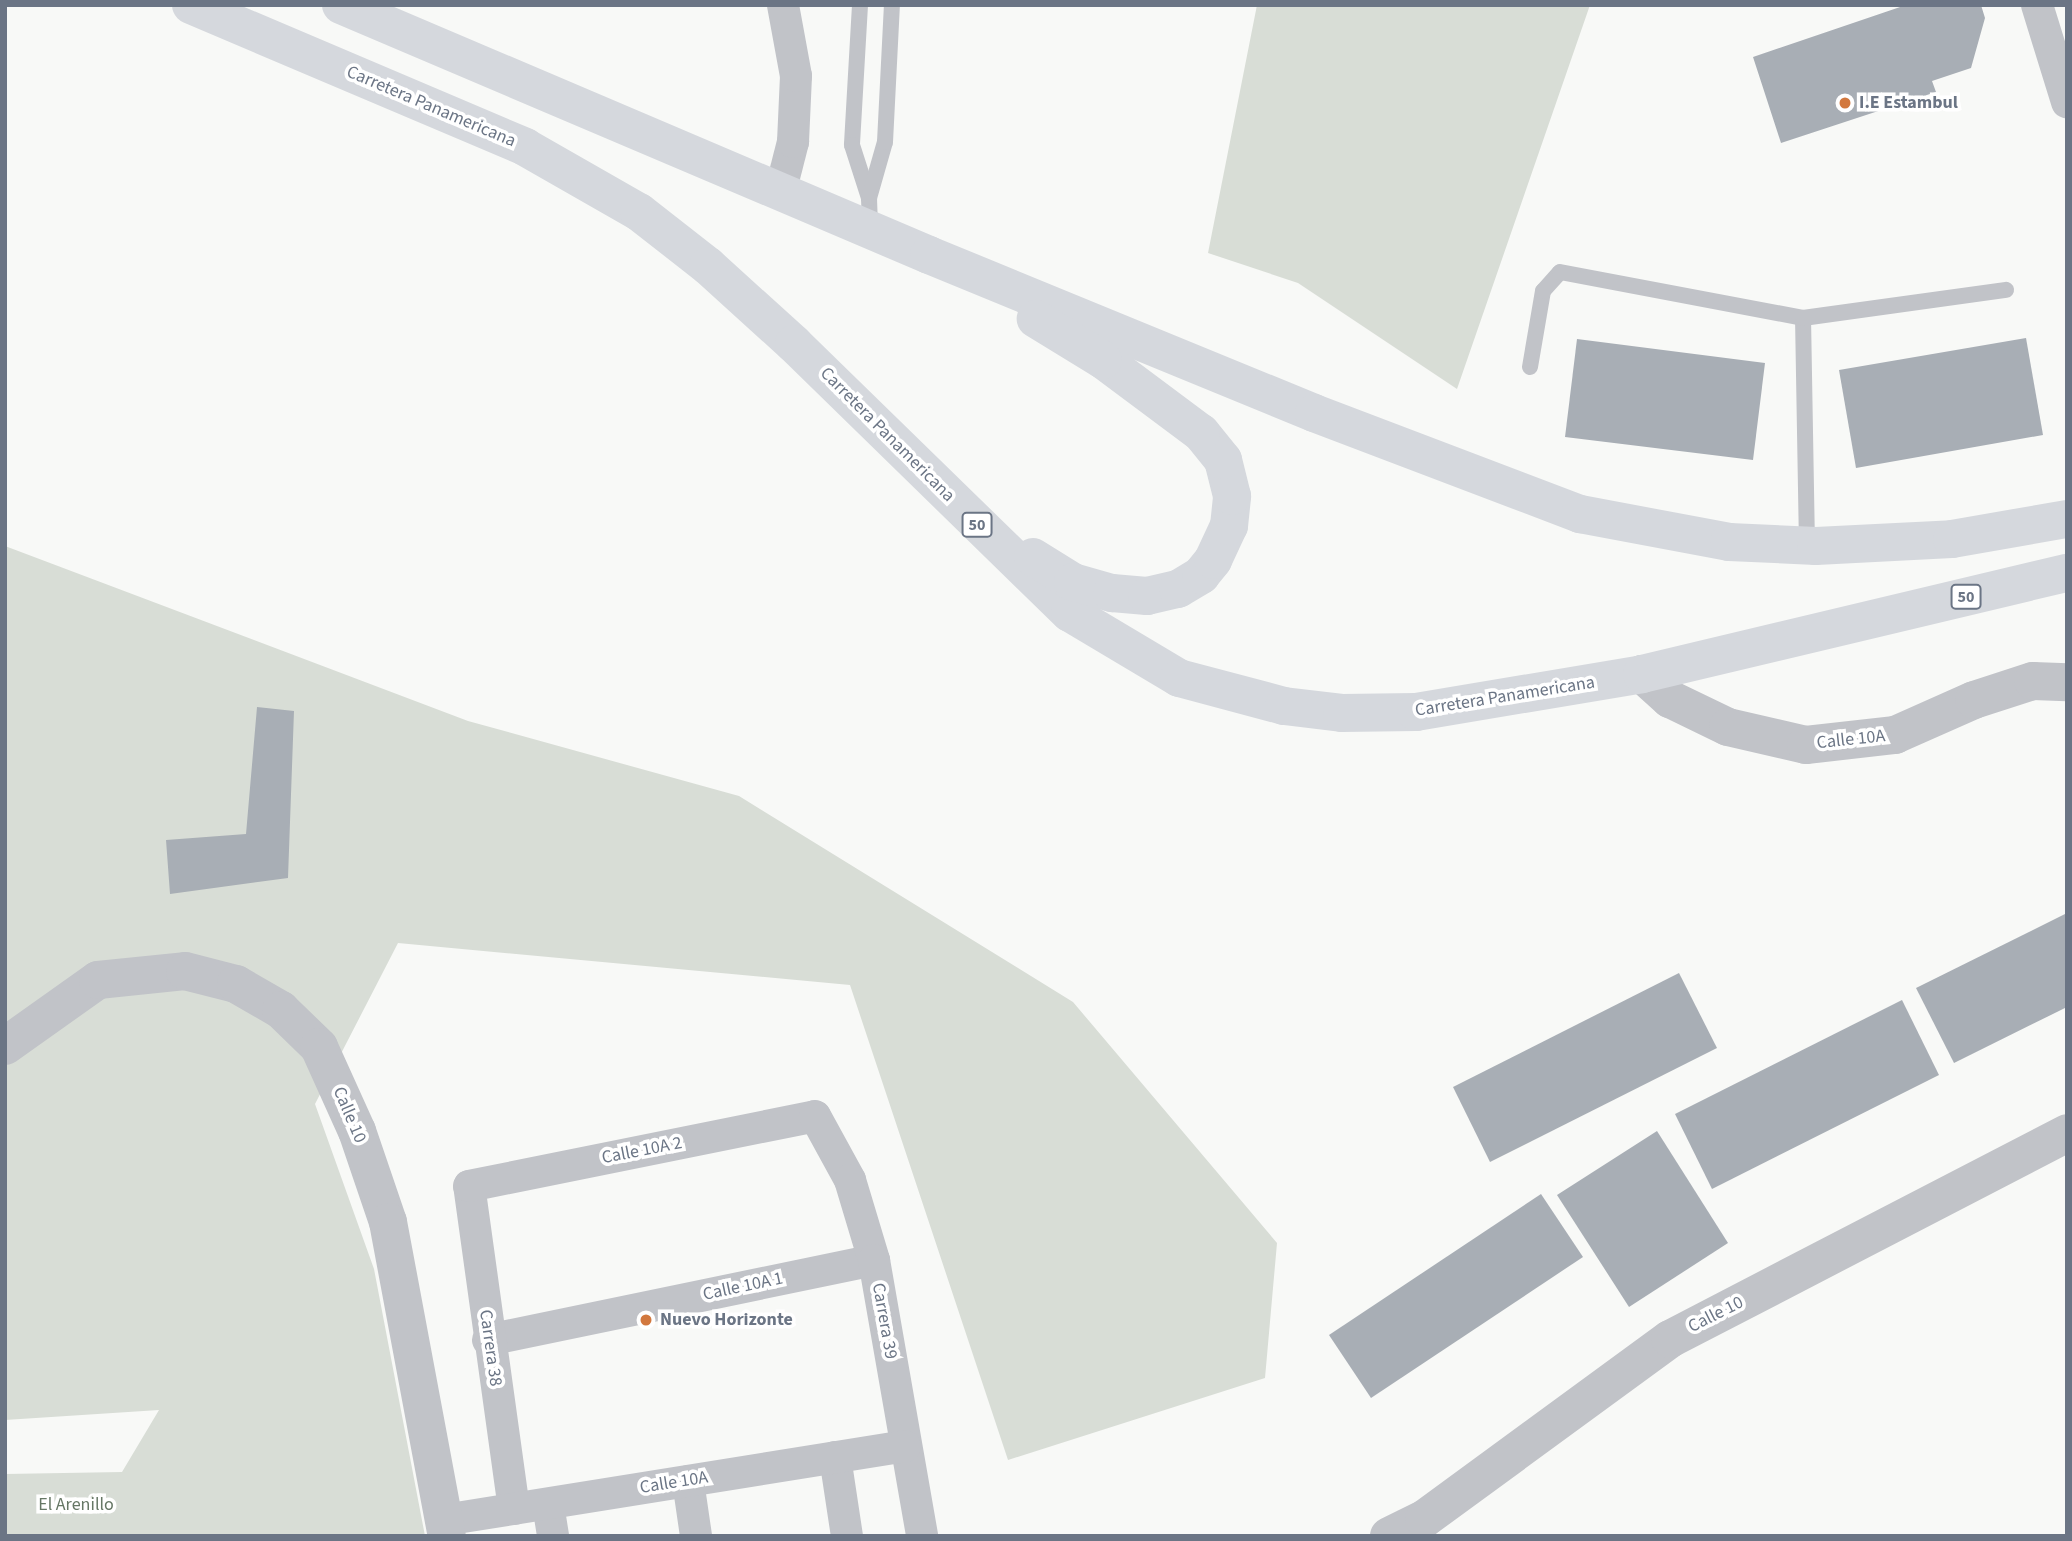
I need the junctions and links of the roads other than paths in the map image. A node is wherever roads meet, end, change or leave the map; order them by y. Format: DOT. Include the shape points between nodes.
graph roads {
  1 [pos="191,5"];
  2 [pos="341,5"];
  3 [pos="783,5"];
  4 [pos="860,5"];
  5 [pos="892,5"];
  6 [pos="2037,5"];
  7 [pos="2067,102"];
  8 [pos="781,189"];
  9 [pos="870,214"];
  10 [pos="929,255"];
  11 [pos="2006,290"];
  12 [pos="1803,318"];
  13 [pos="1530,367"];
  14 [pos="949,496"];
  15 [pos="2067,519"];
  16 [pos="1807,546"];
  17 [pos="2067,573"];
  18 [pos="1642,674"];
  19 [pos="2067,682"];
  20 [pos="5,1046"];
  21 [pos="815,1116"];
  22 [pos="2067,1133"];
  23 [pos="469,1186"];
  24 [pos="873,1260"];
  25 [pos="488,1340"];
  26 [pos="905,1446"];
  27 [pos="835,1457"];
  28 [pos="688,1481"];
  29 [pos="548,1504"];
  30 [pos="514,1509"];
  31 [pos="446,1528"];
  32 [pos="553,1536"];
  33 [pos="696,1536"];
  34 [pos="847,1536"];
  35 [pos="922,1536"];
  36 [pos="1389,1536"];
  1 -- 14 [label="highway, Carretera Panamericana / 50" via="482,127 595,183 708,266"];
  2 -- 8 [label="highway"];
  3 -- 8 [label="street" via="796,76 793,142"];
  4 -- 9 [label="lane" via="852,145"];
  5 -- 9 [label="lane" via="885,142"];
  6 -- 7 [label="street"];
  8 -- 9 [label="highway"];
  9 -- 10 [label="highway"];
  10 -- 14 [label="highway" via="1103,360 1173,409 1223,460 1232,496 1229,526 1201,575 1178,589 1146,596 1073,582"];
  10 -- 16 [label="highway" via="1314,413 1580,514 1729,542"];
  11 -- 12 [label="lane"];
  12 -- 13 [label="lane" via="1560,272 1543,291"];
  12 -- 16 [label="lane"];
  14 -- 18 [label="highway, Carretera Panamericana / 50" via="1070,613 1119,645 1178,678 1284,706 1342,713 1416,712"];
  15 -- 16 [label="highway" via="1952,539"];
  17 -- 18 [label="highway, Carretera Panamericana / 50"];
  18 -- 19 [label="street, Calle 10A" via="1670,699 1727,727 1806,746 1895,736 1974,700 2033,681"];
  20 -- 31 [label="street, Calle 10" via="98,981 185,971 236,984 281,1010 319,1047 357,1131 388,1222"];
  21 -- 23 [label="street, Calle 10A 2"];
  21 -- 24 [label="street, Carrera 39" via="850,1180"];
  22 -- 36 [label="street, Calle 10" via="1670,1339 1424,1519"];
  23 -- 25 [label="street, Carrera 38"];
  24 -- 25 [label="street, Calle 10A 1"];
  24 -- 26 [label="street, Carrera 39"];
  25 -- 30 [label="street, Carrera 38"];
  26 -- 27 [label="street, Calle 10A"];
  26 -- 35 [label="street, Carrera 39"];
  27 -- 28 [label="street, Calle 10A"];
  27 -- 34 [label="street"];
  28 -- 29 [label="street, Calle 10A"];
  28 -- 33 [label="street"];
  29 -- 30 [label="street, Calle 10A"];
  29 -- 32 [label="street"];
  30 -- 31 [label="street, Calle 10A"];
}
